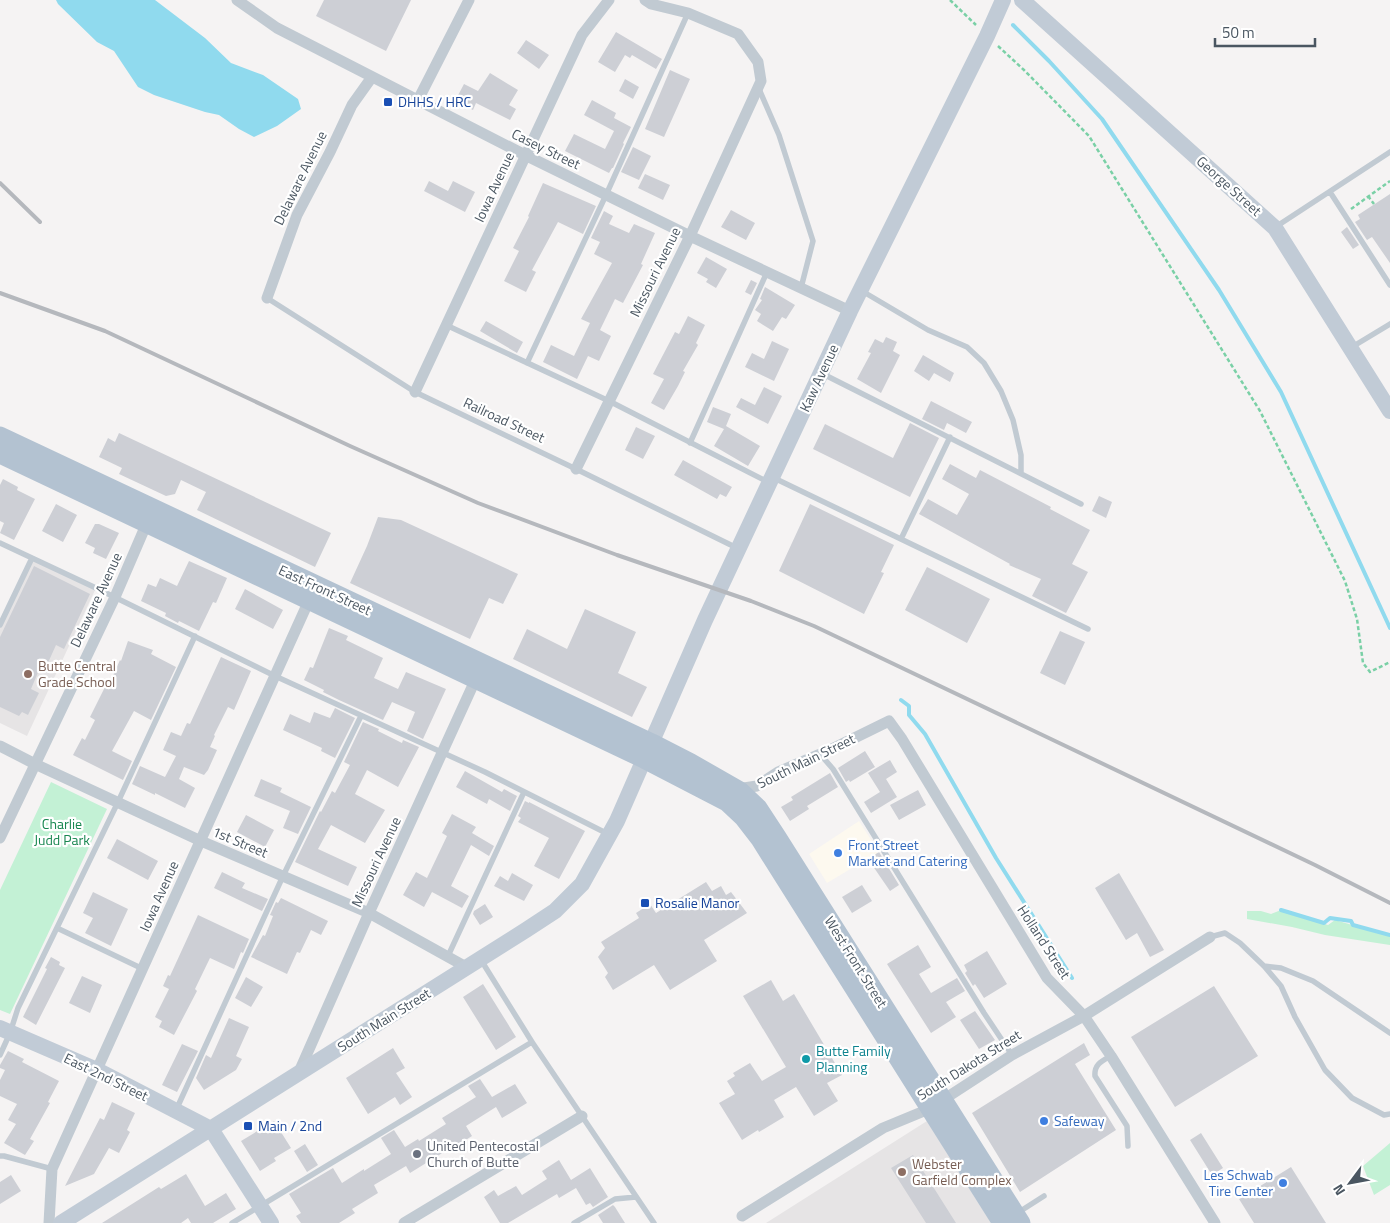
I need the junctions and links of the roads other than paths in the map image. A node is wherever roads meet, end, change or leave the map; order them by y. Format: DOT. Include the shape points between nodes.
graph roads {
  1 [pos="237,0"];
  2 [pos="469,0"];
  3 [pos="609,0"];
  4 [pos="645,0"];
  5 [pos="1003,0"];
  6 [pos="1022,0"];
  7 [pos="688,13"];
  8 [pos="372,77"];
  9 [pos="758,88"];
  10 [pos="418,100"];
  11 [pos="1390,152"];
  12 [pos="525,155"];
  13 [pos="1330,192"];
  14 [pos="606,195"];
  15 [pos="1275,228"];
  16 [pos="690,236"];
  17 [pos="767,272"];
  18 [pos="1390,285"];
  19 [pos="801,288"];
  20 [pos="860,290"];
  21 [pos="267,298"];
  22 [pos="850,311"];
  23 [pos="1390,324"];
  24 [pos="446,325"];
  25 [pos="1351,348"];
  26 [pos="527,363"];
  27 [pos="821,373"];
  28 [pos="415,392"];
  29 [pos="609,401"];
  30 [pos="1390,411"];
  31 [pos="0,436"];
  32 [pos="950,437"];
  33 [pos="690,443"];
  34 [pos="0,454"];
  35 [pos="576,469"];
  36 [pos="1021,472"];
  37 [pos="771,480"];
  38 [pos="1081,504"];
  39 [pos="150,516"];
  40 [pos="901,539"];
  41 [pos="0,544"];
  42 [pos="739,549"];
  43 [pos="32,558"];
  44 [pos="313,593"];
  45 [pos="115,597"];
  46 [pos="0,625"];
  47 [pos="1088,630"];
  48 [pos="195,636"];
  49 [pos="480,671"];
  50 [pos="275,676"];
  51 [pos="361,716"];
  52 [pos="889,721"];
  53 [pos="0,746"];
  54 [pos="648,751"];
  55 [pos="443,753"];
  56 [pos="820,754"];
  57 [pos="36,764"];
  58 [pos="524,792"];
  59 [pos="732,796"];
  60 [pos="118,802"];
  61 [pos="610,834"];
  62 [pos="0,838"];
  63 [pos="200,841"];
  64 [pos="283,876"];
  65 [pos="370,913"];
  66 [pos="57,928"];
  67 [pos="1210,937"];
  68 [pos="448,956"];
  69 [pos="474,963"];
  70 [pos="1264,966"];
  71 [pos="142,969"];
  72 [pos="1084,1016"];
  73 [pos="5,1030"];
  74 [pos="1390,1033"];
  75 [pos="532,1042"];
  76 [pos="1012,1054"];
  77 [pos="0,1055"];
  78 [pos="1111,1056"];
  79 [pos="97,1070"];
  80 [pos="298,1074"];
  81 [pos="936,1105"];
  82 [pos="176,1110"];
  83 [pos="1390,1114"];
  84 [pos="582,1116"];
  85 [pos="211,1129"];
  86 [pos="1128,1146"];
  87 [pos="0,1156"];
  88 [pos="52,1169"];
  89 [pos="1044,1196"];
  90 [pos="636,1197"];
  91 [pos="260,1206"];
  92 [pos="742,1216"];
  93 [pos="1010,1221"];
  94 [pos="49,1223"];
  95 [pos="61,1223"];
  96 [pos="232,1223"];
  97 [pos="271,1223"];
  98 [pos="404,1223"];
  99 [pos="574,1223"];
  100 [pos="654,1223"];
  101 [pos="1215,1223"];
  1 -- 8 [label="street, Casey Street" via="276,28"];
  2 -- 10 [label="street"];
  3 -- 12 [label="street, Iowa Avenue" via="582,35"];
  4 -- 7 [label="street"];
  5 -- 20 [label="street, Kaw Avenue"];
  6 -- 15 [label="street, George Street"];
  7 -- 9 [label="street" via="738,34 758,62 761,81"];
  7 -- 14 [label="lane"];
  8 -- 10 [label="street, Casey Street"];
  8 -- 21 [label="street, Delaware Avenue" via="352,105 296,215"];
  9 -- 16 [label="street, Missouri Avenue"];
  9 -- 19 [label="lane" via="779,135 813,241"];
  10 -- 12 [label="street, Casey Street"];
  11 -- 13 [label="lane"];
  12 -- 14 [label="street, Casey Street"];
  12 -- 24 [label="street, Iowa Avenue"];
  13 -- 15 [label="lane"];
  13 -- 18 [label="lane"];
  14 -- 16 [label="street, Casey Street"];
  14 -- 26 [label="lane"];
  15 -- 25 [label="street, George Street"];
  16 -- 17 [label="street, Casey Street"];
  16 -- 29 [label="street, Missouri Avenue"];
  17 -- 19 [label="street, Casey Street"];
  17 -- 33 [label="lane"];
  19 -- 22 [label="street, Casey Street"];
  20 -- 22 [label="street, Kaw Avenue"];
  20 -- 36 [label="lane" via="928,330 966,347 984,363 1013,420 1021,455"];
  21 -- 28 [label="lane, Railroad Street"];
  22 -- 27 [label="street, Kaw Avenue"];
  23 -- 25 [label="lane"];
  24 -- 26 [label="lane"];
  24 -- 28 [label="street, Iowa Avenue"];
  25 -- 30 [label="street, George Street"];
  26 -- 29 [label="lane"];
  27 -- 32 [label="lane"];
  27 -- 37 [label="street, Kaw Avenue"];
  28 -- 35 [label="lane, Railroad Street"];
  29 -- 33 [label="lane"];
  29 -- 35 [label="street, Missouri Avenue"];
  31 -- 39 [label="main road, East Front Street"];
  32 -- 36 [label="lane"];
  32 -- 40 [label="lane"];
  33 -- 37 [label="lane"];
  34 -- 39 [label="main road, East Front Street"];
  35 -- 42 [label="lane, Railroad Street"];
  36 -- 38 [label="lane"];
  37 -- 40 [label="lane"];
  37 -- 42 [label="street, Kaw Avenue"];
  39 -- 44 [label="main road, East Front Street"];
  39 -- 45 [label="street, Delaware Avenue"];
  40 -- 47 [label="lane"];
  41 -- 43 [label="lane"];
  42 -- 54 [label="street, Kaw Avenue"];
  43 -- 45 [label="lane"];
  43 -- 46 [label="lane"];
  44 -- 49 [label="main road, East Front Street"];
  44 -- 50 [label="street, Iowa Avenue"];
  45 -- 48 [label="lane"];
  45 -- 57 [label="street, Delaware Avenue"];
  48 -- 50 [label="lane"];
  48 -- 60 [label="lane"];
  49 -- 54 [label="main road, East Front Street"];
  49 -- 55 [label="street, Missouri Avenue"];
  50 -- 51 [label="lane"];
  50 -- 63 [label="street, Iowa Avenue"];
  51 -- 55 [label="lane"];
  51 -- 64 [label="lane"];
  52 -- 56 [label="street, South Main Street"];
  52 -- 72 [label="street, Holland Street" via="1047,978"];
  53 -- 57 [label="street, 1st Street"];
  54 -- 59 [label="main road, West Front Street"];
  54 -- 61 [label="street, South Main Street"];
  55 -- 58 [label="lane"];
  55 -- 65 [label="street, Missouri Avenue"];
  56 -- 59 [label="street, South Main Street"];
  56 -- 76 [label="lane"];
  57 -- 60 [label="street, 1st Street"];
  57 -- 62 [label="street, Delaware Avenue"];
  58 -- 61 [label="lane"];
  58 -- 68 [label="lane"];
  59 -- 81 [label="main road, West Front Street"];
  60 -- 63 [label="street, 1st Street"];
  60 -- 66 [label="lane"];
  61 -- 69 [label="street, South Main Street" via="582,884 555,911"];
  63 -- 64 [label="street, 1st Street"];
  63 -- 71 [label="street, Iowa Avenue"];
  64 -- 65 [label="street, 1st Street"];
  64 -- 82 [label="lane"];
  65 -- 68 [label="street, 1st Street"];
  65 -- 80 [label="street, Missouri Avenue"];
  66 -- 71 [label="lane"];
  66 -- 73 [label="lane"];
  67 -- 70 [label="lane" via="1225,933"];
  67 -- 72 [label="street, South Dakota Street"];
  68 -- 69 [label="street, 1st Street"];
  69 -- 75 [label="lane"];
  69 -- 80 [label="street, South Main Street"];
  70 -- 74 [label="lane" via="1281,968 1313,981"];
  70 -- 83 [label="lane" via="1281,986 1325,1070 1352,1098 1384,1115"];
  71 -- 79 [label="street, Iowa Avenue"];
  72 -- 76 [label="street, South Dakota Street"];
  72 -- 78 [label="street, Holland Street"];
  73 -- 77 [label="lane"];
  73 -- 79 [label="street, East 2nd Street"];
  75 -- 84 [label="lane"];
  75 -- 91 [label="lane"];
  76 -- 81 [label="street, South Dakota Street"];
  78 -- 86 [label="lane" via="1099,1062 1094,1069 1127,1126"];
  78 -- 101 [label="street, Holland Street"];
  79 -- 82 [label="street, East 2nd Street"];
  79 -- 88 [label="street, Iowa Avenue"];
  80 -- 85 [label="street, South Main Street"];
  81 -- 92 [label="street, South Dakota Street" via="883,1128"];
  81 -- 93 [label="main road, West Front Street"];
  82 -- 85 [label="street, East 2nd Street"];
  84 -- 90 [label="lane"];
  84 -- 98 [label="street"];
  85 -- 91 [label="street"];
  85 -- 95 [label="street, South Main Street"];
  87 -- 88 [label="lane"];
  88 -- 94 [label="street, Iowa Avenue"];
  89 -- 93 [label="lane"];
  90 -- 99 [label="lane" via="615,1199"];
  90 -- 100 [label="lane"];
  91 -- 96 [label="lane"];
  91 -- 97 [label="street"];
}
